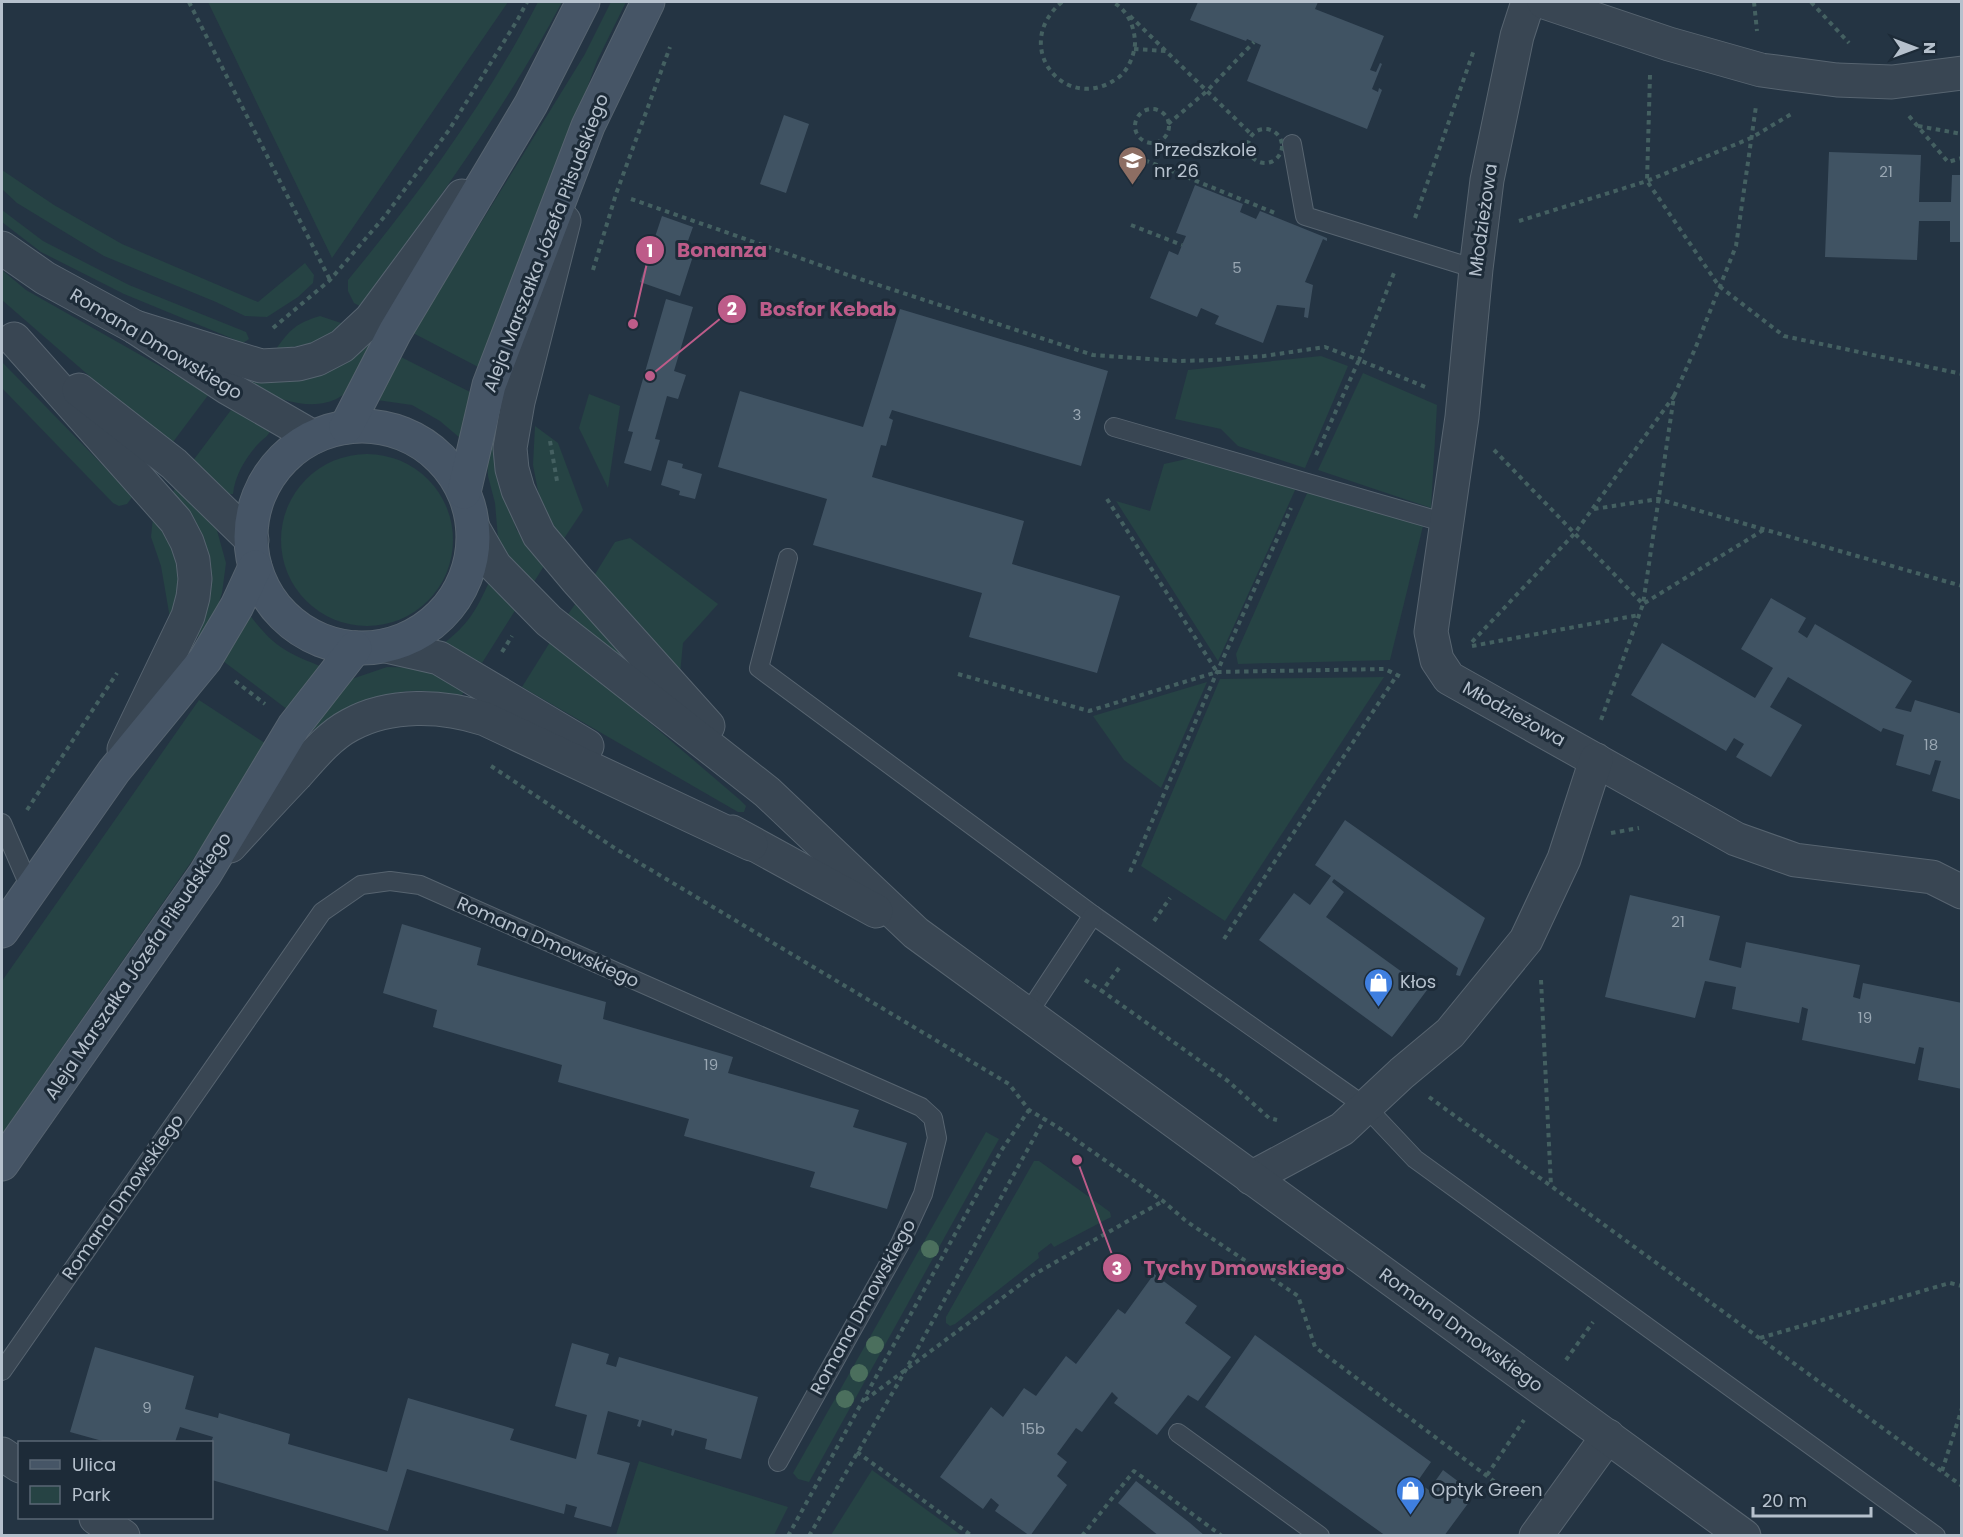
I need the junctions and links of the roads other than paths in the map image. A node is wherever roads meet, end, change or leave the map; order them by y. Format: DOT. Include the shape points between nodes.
graph roads {
  1 [pos="583,2"];
  2 [pos="648,2"];
  3 [pos="1528,2"];
  4 [pos="1544,2"];
  5 [pos="1962,73"];
  6 [pos="531,104"];
  7 [pos="588,126"];
  8 [pos="1292,144"];
  9 [pos="2,248"];
  10 [pos="1476,268"];
  11 [pos="135,327"];
  12 [pos="8,333"];
  13 [pos="346,427"];
  14 [pos="1114,427"];
  15 [pos="313,437"];
  16 [pos="464,492"];
  17 [pos="1446,523"];
  18 [pos="473,528"];
  19 [pos="253,553"];
  20 [pos="788,558"];
  21 [pos="371,647"];
  22 [pos="1592,758"];
  23 [pos="114,771"];
  24 [pos="767,792"];
  25 [pos="5,831"];
  26 [pos="751,844"];
  27 [pos="205,874"];
  28 [pos="31,890"];
  29 [pos="1962,892"];
  30 [pos="1093,915"];
  31 [pos="2,932"];
  32 [pos="916,933"];
  33 [pos="1028,1016"];
  34 [pos="1366,1107"];
  35 [pos="2,1164"];
  36 [pos="1251,1178"];
  37 [pos="2,1371"];
  38 [pos="1178,1433"];
  39 [pos="1608,1436"];
  40 [pos="2,1454"];
  41 [pos="778,1462"];
  42 [pos="18,1465"];
  43 [pos="98,1519"];
  44 [pos="1541,1528"];
  45 [pos="123,1536"];
  46 [pos="1320,1536"];
  47 [pos="1744,1536"];
  48 [pos="1936,1536"];
  1 -- 6 [label="main road"];
  2 -- 7 [label="main road, Aleja Marszałka Józefa Piłsudskiego"];
  3 -- 10 [label="street, Młodzieżowa" via="1517,36 1487,180"];
  4 -- 5 [label="street" via="1761,70 1837,80 1892,82"];
  6 -- 11 [label="street" via="371,318 342,346 297,364 261,366"];
  6 -- 13 [label="main road" via="395,333"];
  7 -- 16 [label="main road, Aleja Marszałka Józefa Piłsudskiego" via="489,386"];
  7 -- 24 [label="street" via="518,402 510,448 512,469 539,536"];
  8 -- 10 [label="lane" via="1305,216"];
  9 -- 11 [label="street, Romana Dmowskiego" via="45,278"];
  10 -- 17 [label="street, Młodzieżowa" via="1462,417"];
  11 -- 15 [label="street, Romana Dmowskiego" via="228,388"];
  12 -- 19 [label="street" via="174,464"];
  12 -- 23 [label="street" via="176,521 193,560 195,579 188,616"];
  13 -- 15 [label="main road"];
  13 -- 16 [label="main road" via="382,427 416,440 444,462"];
  14 -- 17 [label="lane"];
  15 -- 19 [label="main road" via="286,455 267,480 255,509"];
  16 -- 18 [label="main road"];
  17 -- 22 [label="street, Młodzieżowa" via="1431,632 1437,660 1449,678"];
  18 -- 21 [label="main road" via="471,560 460,590 441,615 416,634"];
  18 -- 24 [label="street, Romana Dmowskiego" via="495,566 549,621"];
  19 -- 21 [label="main road" via="268,598 288,620 319,640"];
  19 -- 23 [label="main road" via="237,606 205,660"];
  20 -- 30 [label="lane" via="759,668"];
  21 -- 26 [label="street, Romana Dmowskiego" via="439,658"];
  21 -- 27 [label="main road, Aleja Marszałka Józefa Piłsudskiego" via="294,726"];
  22 -- 29 [label="street, Młodzieżowa" via="1736,839 1795,860 1932,877"];
  22 -- 34 [label="street" via="1564,859 1526,940 1450,1033"];
  23 -- 28 [label="main road"];
  24 -- 32 [label="street, Romana Dmowskiego"];
  25 -- 28 [label="lane"];
  26 -- 27 [label="street" via="485,719 425,708 379,713 350,725 322,747"];
  26 -- 32 [label="street, Romana Dmowskiego"];
  27 -- 35 [label="main road, Aleja Marszałka Józefa Piłsudskiego"];
  28 -- 31 [label="main road"];
  30 -- 33 [label="lane"];
  30 -- 34 [label="lane"];
  32 -- 33 [label="street, Romana Dmowskiego"];
  33 -- 36 [label="street, Romana Dmowskiego"];
  34 -- 36 [label="street" via="1342,1129"];
  34 -- 48 [label="lane" via="1415,1159"];
  36 -- 39 [label="street, Romana Dmowskiego"];
  37 -- 41 [label="lane, Romana Dmowskiego" via="322,912 361,885 390,881 420,885 921,1107 933,1118 937,1138 923,1194 900,1244"];
  38 -- 46 [label="lane"];
  39 -- 44 [label="street"];
  39 -- 47 [label="street, Romana Dmowskiego"];
  40 -- 42 [label="street"];
  43 -- 45 [label="street"];
}
